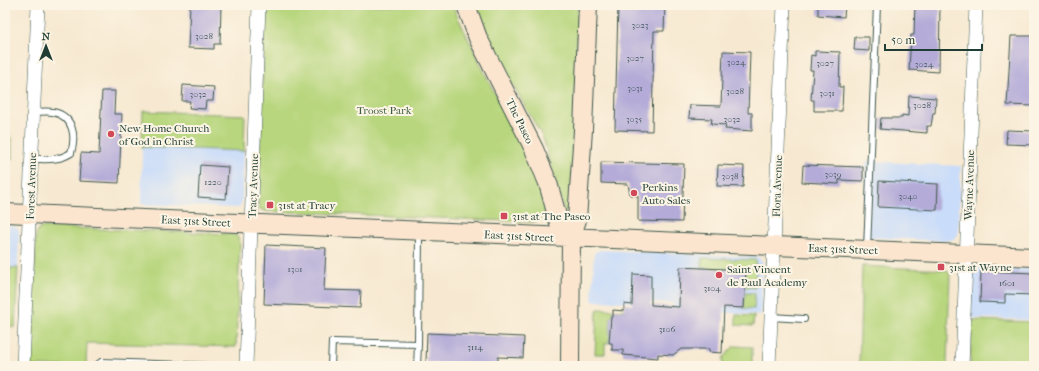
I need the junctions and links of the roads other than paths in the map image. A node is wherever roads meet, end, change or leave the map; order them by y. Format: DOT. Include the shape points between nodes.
graph roads {
  1 [pos="38,5"];
  2 [pos="259,5"];
  3 [pos="466,5"];
  4 [pos="588,5"];
  5 [pos="784,5"];
  6 [pos="877,5"];
  7 [pos="976,5"];
  8 [pos="34,112"];
  9 [pos="32,158"];
  10 [pos="5,212"];
  11 [pos="30,214"];
  12 [pos="251,223"];
  13 [pos="419,231"];
  14 [pos="571,238"];
  15 [pos="774,246"];
  16 [pos="867,250"];
  17 [pos="966,254"];
  18 [pos="1034,258"];
  19 [pos="771,317"];
  20 [pos="804,319"];
  21 [pos="418,344"];
  22 [pos="23,366"];
  23 [pos="96,366"];
  24 [pos="208,366"];
  25 [pos="246,366"];
  26 [pos="330,366"];
  27 [pos="417,366"];
  28 [pos="570,366"];
  29 [pos="769,366"];
  30 [pos="962,366"];
  1 -- 8 [label="street, Forest Avenue"];
  2 -- 12 [label="street, Tracy Avenue"];
  3 -- 14 [label="main road, The Paseo" via="478,38 534,149 548,183 559,223"];
  4 -- 14 [label="main road" via="577,220"];
  5 -- 15 [label="street, Flora Avenue"];
  6 -- 16 [label="lane"];
  7 -- 17 [label="street, Wayne Avenue"];
  8 -- 9 [label="street, Forest Avenue"];
  8 -- 9 [label="lane" via="54,112 62,115 69,120 74,136 71,153 63,158"];
  9 -- 11 [label="street, Forest Avenue"];
  10 -- 11 [label="main road, East 31st Street"];
  11 -- 12 [label="main road, East 31st Street"];
  11 -- 22 [label="street, Forest Avenue"];
  12 -- 13 [label="main road, East 31st Street"];
  12 -- 25 [label="street, Tracy Avenue"];
  13 -- 14 [label="main road, East 31st Street"];
  13 -- 21 [label="lane"];
  14 -- 15 [label="main road, East 31st Street"];
  14 -- 28 [label="main road"];
  15 -- 16 [label="main road, East 31st Street"];
  15 -- 19 [label="street, Flora Avenue"];
  16 -- 17 [label="main road, East 31st Street"];
  17 -- 18 [label="main road, East 31st Street"];
  17 -- 30 [label="street, Wayne Avenue"];
  19 -- 20 [label="lane"];
  19 -- 29 [label="street, Flora Avenue"];
  21 -- 26 [label="lane" via="332,342"];
  21 -- 27 [label="lane"];
  23 -- 24 [label="lane" via="101,362"];
}
